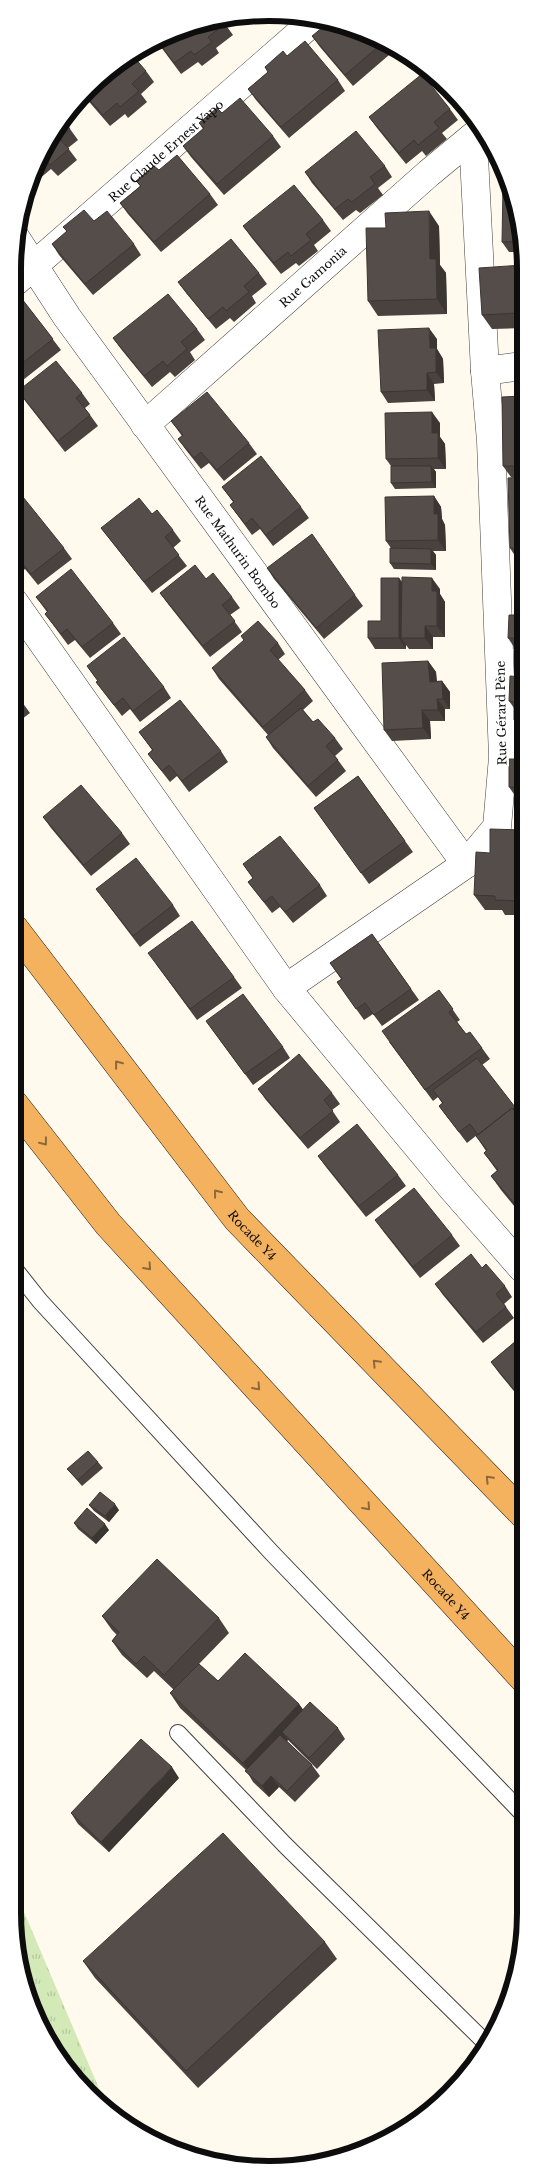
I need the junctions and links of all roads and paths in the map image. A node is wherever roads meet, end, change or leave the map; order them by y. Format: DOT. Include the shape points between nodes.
graph roads {
  1 [pos="310,25"];
  2 [pos="477,133"];
  3 [pos="477,134"];
  4 [pos="24,274"];
  5 [pos="517,367"];
  6 [pos="485,371"];
  7 [pos="145,425"];
  8 [pos="21,612"];
  9 [pos="466,864"];
  10 [pos="21,937"];
  11 [pos="286,988"];
  12 [pos="21,1113"];
  13 [pos="517,1262"];
  14 [pos="21,1277"];
  15 [pos="517,1508"];
  16 [pos="517,1671"];
  17 [pos="178,1733"];
  18 [pos="517,1808"];
  19 [pos="482,2039"];
  1 -- 4 [label="street, Rue Claude Ernest Yapo"];
  2 -- 7 [label="street, Rue Gamonia"];
  3 -- 6 [label="street, Rue Gérard Pène"];
  4 -- 7 [label="street, Rue Mathurin Bombo" via="67,317"];
  5 -- 6 [label="street"];
  6 -- 9 [label="street, Rue Gérard Pène" via="503,757 497,827"];
  7 -- 9 [label="street, Rue Mathurin Bombo"];
  8 -- 11 [label="street"];
  9 -- 11 [label="street, Rue Gérard Pène"];
  15 -- 10 [label="highway, Rocade Y4, one-way" via="237,1219"];
  11 -- 13 [label="street"];
  12 -- 16 [label="highway, Rocade Y4, one-way" via="108,1224"];
  14 -- 18 [label="lane" via="40,1302 271,1552"];
  17 -- 19 [label="lane" via="285,1845"];
}
